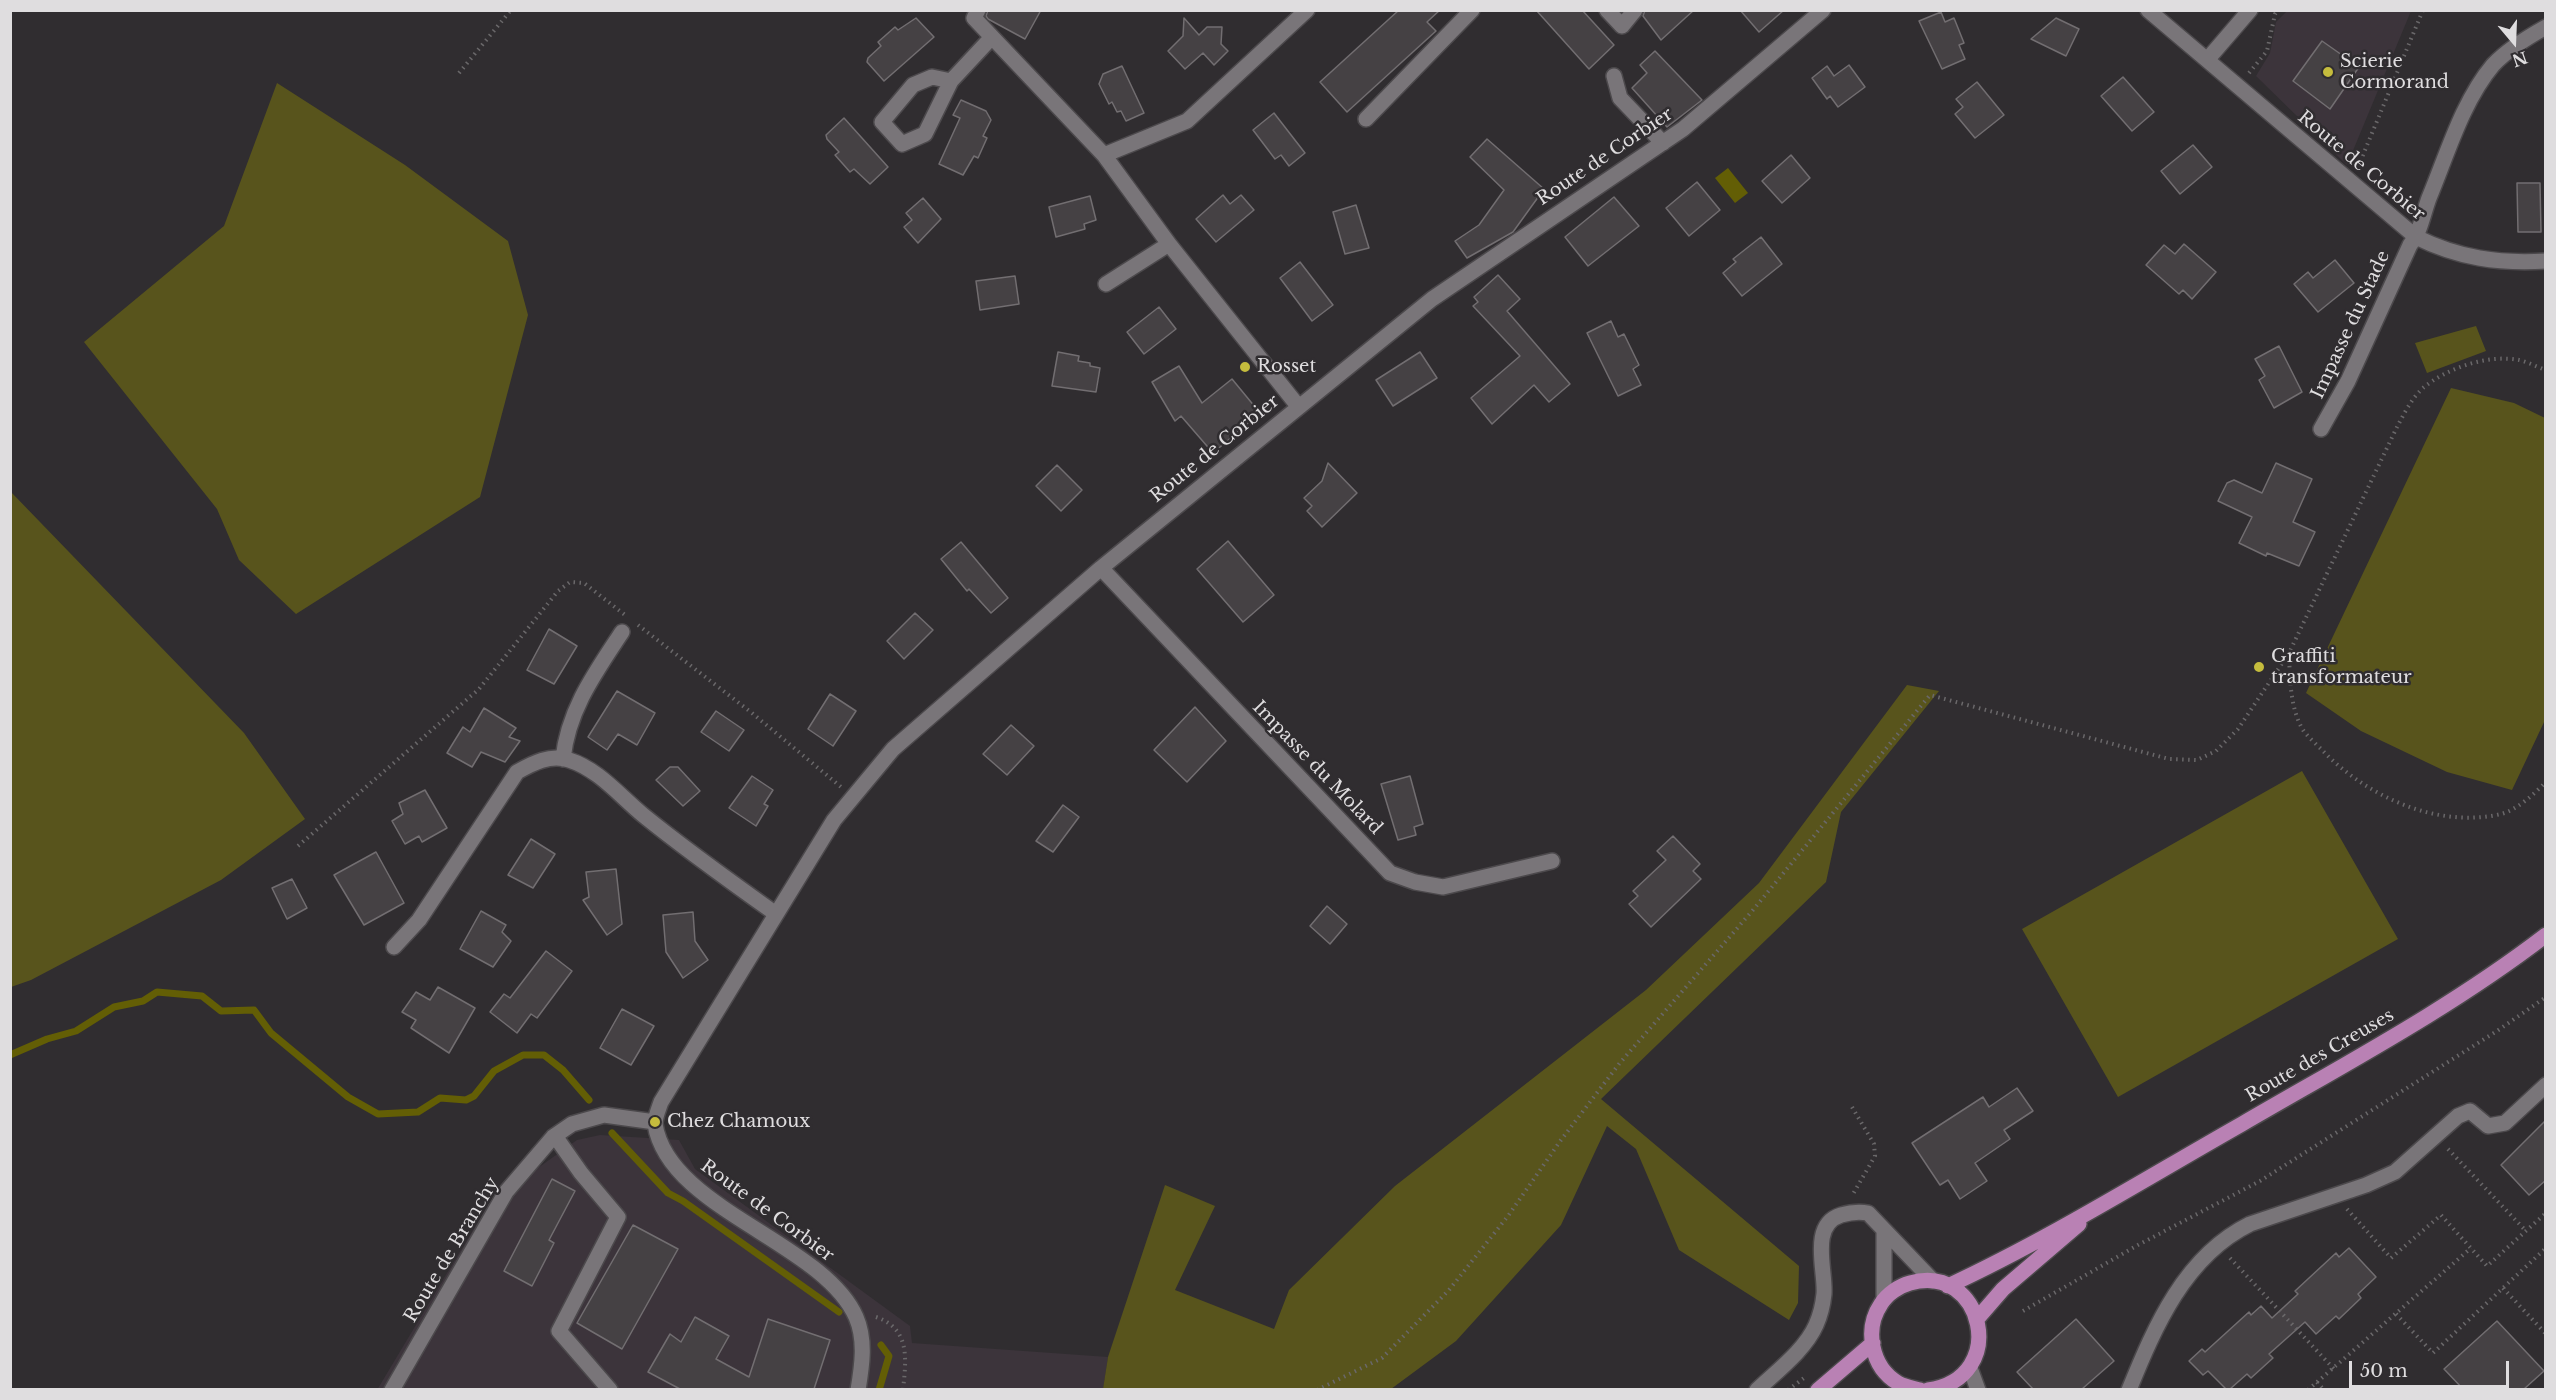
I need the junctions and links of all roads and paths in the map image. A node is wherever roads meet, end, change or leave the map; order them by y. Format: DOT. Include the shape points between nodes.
graph roads {
  1 [pos="511,10"];
  2 [pos="978,10"];
  3 [pos="1307,10"];
  4 [pos="1472,10"];
  5 [pos="1607,10"];
  6 [pos="1635,10"];
  7 [pos="1824,10"];
  8 [pos="2148,10"];
  9 [pos="2250,10"];
  10 [pos="2278,10"];
  11 [pos="2423,10"];
  12 [pos="2546,27"];
  13 [pos="992,37"];
  14 [pos="2206,60"];
  15 [pos="459,73"];
  16 [pos="1614,76"];
  17 [pos="951,81"];
  18 [pos="2237,87"];
  19 [pos="1366,118"];
  20 [pos="1663,143"];
  21 [pos="1104,155"];
  22 [pos="2351,184"];
  23 [pos="2416,237"];
  24 [pos="1169,244"];
  25 [pos="2546,261"];
  26 [pos="1106,284"];
  27 [pos="2546,370"];
  28 [pos="1298,406"];
  29 [pos="2322,429"];
  30 [pos="1101,568"];
  31 [pos="622,632"];
  32 [pos="2289,653"];
  33 [pos="563,759"];
  34 [pos="2546,782"];
  35 [pos="1552,861"];
  36 [pos="776,914"];
  37 [pos="2546,935"];
  38 [pos="394,947"];
  39 [pos="2546,997"];
  40 [pos="2546,1085"];
  41 [pos="1852,1107"];
  42 [pos="655,1122"];
  43 [pos="555,1136"];
  44 [pos="2436,1136"];
  45 [pos="2335,1196"];
  46 [pos="2107,1201"];
  47 [pos="1849,1212"];
  48 [pos="2546,1214"];
  49 [pos="2526,1231"];
  50 [pos="1884,1232"];
  51 [pos="2217,1245"];
  52 [pos="2471,1248"];
  53 [pos="2546,1248"];
  54 [pos="1933,1281"];
  55 [pos="1948,1286"];
  56 [pos="2503,1288"];
  57 [pos="1884,1299"];
  58 [pos="2023,1311"];
  59 [pos="2396,1314"];
  60 [pos="857,1319"];
  61 [pos="1977,1319"];
  62 [pos="2546,1334"];
  63 [pos="1873,1343"];
  64 [pos="1970,1368"];
  65 [pos="2334,1369"];
  66 [pos="1812,1372"];
  67 [pos="2317,1382"];
  68 [pos="608,1387"];
  69 [pos="1893,1387"];
  70 [pos="392,1389"];
  71 [pos="858,1389"];
  72 [pos="903,1389"];
  73 [pos="1317,1389"];
  74 [pos="1757,1389"];
  75 [pos="1788,1389"];
  76 [pos="1818,1389"];
  77 [pos="1920,1389"];
  78 [pos="1928,1389"];
  79 [pos="1933,1389"];
  80 [pos="1978,1389"];
  81 [pos="2129,1389"];
  82 [pos="2308,1389"];
  83 [pos="2324,1389"];
  1 -- 15 [label="path"];
  2 -- 13 [label="street" via="974,18"];
  3 -- 21 [label="street" via="1187,121"];
  4 -- 19 [label="street"];
  5 -- 6 [label="street" via="1622,26"];
  7 -- 20 [label="street, Route de Corbier"];
  8 -- 14 [label="street, Route de Corbier"];
  9 -- 14 [label="street"];
  10 -- 18 [label="path" via="2267,51"];
  11 -- 22 [label="path"];
  12 -- 23 [label="street, Impasse du Stade" via="2493,65 2467,107"];
  13 -- 17 [label="street"];
  13 -- 21 [label="street"];
  14 -- 18 [label="street, Route de Corbier"];
  16 -- 20 [label="street" via="1620,98"];
  17 -- 17 [label="street" via="925,134 902,144 882,122 914,85 932,77"];
  18 -- 22 [label="street, Route de Corbier"];
  20 -- 28 [label="street, Route de Corbier" via="1432,299"];
  21 -- 24 [label="street"];
  22 -- 23 [label="street, Route de Corbier"];
  23 -- 25 [label="street, Route de Corbier" via="2455,254 2489,261"];
  23 -- 29 [label="street, Impasse du Stade"];
  24 -- 26 [label="street"];
  24 -- 28 [label="street"];
  27 -- 32 [label="path" via="2518,360 2481,361 2447,373 2422,389 2397,427"];
  28 -- 30 [label="street, Route de Corbier"];
  30 -- 35 [label="street, Impasse du Molard" via="1390,873 1443,887"];
  30 -- 36 [label="street, Route de Corbier" via="892,749 834,820"];
  31 -- 33 [label="street" via="585,689 569,726"];
  32 -- 34 [label="path" via="2291,693 2303,730 2342,771 2388,798 2424,812 2469,817 2503,813 2532,796"];
  32 -- 73 [label="path" via="2238,729 2216,751 2197,760 2169,759 1930,695 1753,910 1619,1064 1449,1290 1382,1358"];
  33 -- 36 [label="street" via="597,776 709,867"];
  33 -- 38 [label="street" via="545,759 517,772 425,911"];
  36 -- 42 [label="street, Route de Corbier" via="661,1101"];
  37 -- 46 [label="main road, Route des Creuses" via="2496,973 2423,1019"];
  39 -- 58 [label="path" via="2260,1181"];
  40 -- 44 [label="street" via="2505,1123 2488,1126 2470,1111 2458,1116"];
  41 -- 47 [label="path" via="1874,1144 1875,1156 1858,1182"];
  42 -- 43 [label="street, Route de Branchy" via="604,1115 572,1124"];
  42 -- 60 [label="street, Route de Corbier" via="669,1159 701,1191 827,1280 842,1294"];
  43 -- 68 [label="street" via="618,1217 559,1331"];
  43 -- 70 [label="street, Route de Branchy" via="506,1192"];
  44 -- 45 [label="street" via="2396,1172"];
  44 -- 49 [label="path"];
  45 -- 51 [label="street" via="2250,1224"];
  45 -- 52 [label="path" via="2391,1258 2441,1215"];
  46 -- 55 [label="main road, Route des Creuses"];
  46 -- 61 [label="main road, Route des Creuses" via="2003,1289"];
  47 -- 50 [label="street" via="1868,1213"];
  47 -- 74 [label="street" via="1836,1216 1826,1226 1821,1250 1824,1293 1816,1327"];
  48 -- 49 [label="path"];
  49 -- 52 [label="path" via="2487,1266"];
  50 -- 54 [label="street"];
  50 -- 57 [label="street"];
  51 -- 65 [label="path"];
  51 -- 81 [label="street" via="2178,1289"];
  52 -- 59 [label="path"];
  53 -- 56 [label="path"];
  54 -- 55 [label="main road"];
  54 -- 57 [label="main road" via="1902,1286"];
  55 -- 61 [label="main road" via="1971,1305"];
  56 -- 59 [label="path" via="2433,1353"];
  56 -- 62 [label="path"];
  57 -- 63 [label="main road" via="1875,1311 1870,1330"];
  59 -- 65 [label="path"];
  60 -- 71 [label="street, Route de Corbier" via="862,1349"];
  60 -- 72 [label="path" via="879,1318 900,1336 907,1356"];
  61 -- 64 [label="main road" via="1980,1336"];
  63 -- 69 [label="main road" via="1879,1365"];
  63 -- 76 [label="main road"];
  64 -- 79 [label="main road" via="1956,1380"];
  64 -- 80 [label="street"];
  65 -- 67 [label="path"];
  66 -- 75 [label="path"];
  67 -- 82 [label="path"];
  67 -- 83 [label="path"];
  69 -- 77 [label="main road"];
  78 -- 79 [label="main road"];
}
